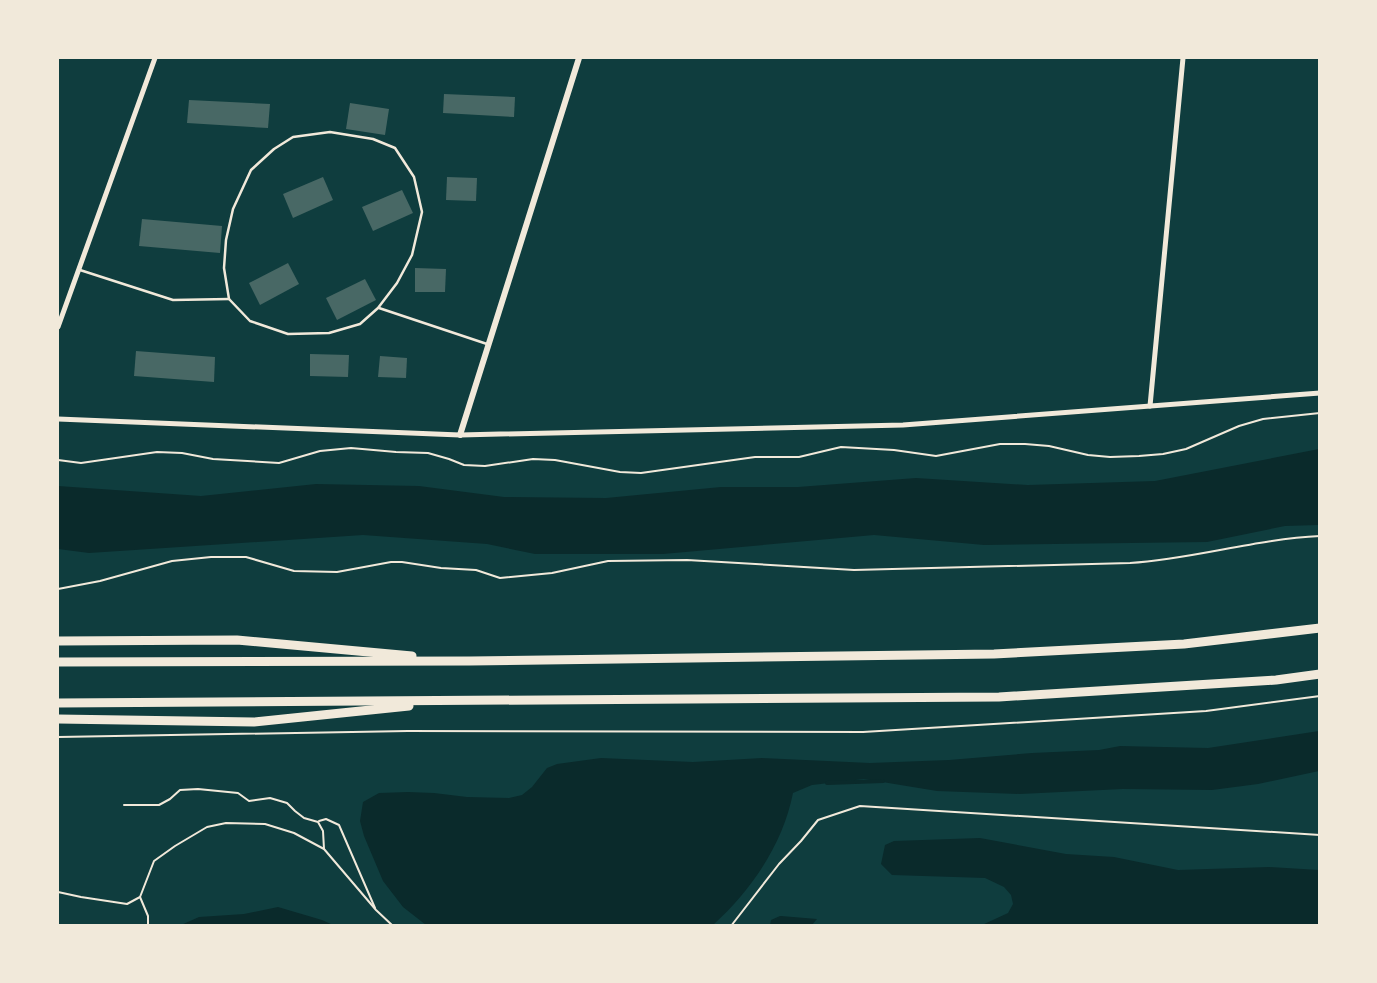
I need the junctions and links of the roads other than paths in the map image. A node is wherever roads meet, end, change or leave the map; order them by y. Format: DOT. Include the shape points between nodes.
graph roads {
  1 [pos="155,58"];
  2 [pos="579,58"];
  3 [pos="1183,58"];
  4 [pos="78,269"];
  5 [pos="229,299"];
  6 [pos="378,308"];
  7 [pos="58,327"];
  8 [pos="489,345"];
  9 [pos="1320,393"];
  10 [pos="1150,406"];
  11 [pos="58,419"];
  12 [pos="460,435"];
  13 [pos="1320,628"];
  14 [pos="58,641"];
  15 [pos="470,661"];
  16 [pos="58,662"];
  17 [pos="1320,674"];
  18 [pos="460,701"];
  19 [pos="58,703"];
  20 [pos="58,719"];
  1 -- 4 [label="street"];
  2 -- 8 [label="street"];
  3 -- 10 [label="street"];
  4 -- 5 [label="lane" via="173,300"];
  4 -- 7 [label="street"];
  5 -- 6 [label="lane" via="250,321 288,334 328,333 360,324"];
  5 -- 6 [label="lane" via="224,268 226,240 233,209 251,170 292,137 330,132 373,139 395,148 414,178 422,212 412,255"];
  6 -- 8 [label="lane"];
  8 -- 12 [label="street"];
  9 -- 10 [label="street"];
  10 -- 12 [label="street" via="903,425"];
  11 -- 12 [label="street"];
  13 -- 15 [label="highway" via="1184,644 994,654"];
  14 -- 15 [label="highway" via="237,640"];
  15 -- 16 [label="highway"];
  17 -- 18 [label="highway" via="1276,680 999,697"];
  18 -- 19 [label="highway"];
  18 -- 20 [label="highway" via="254,722"];
}
